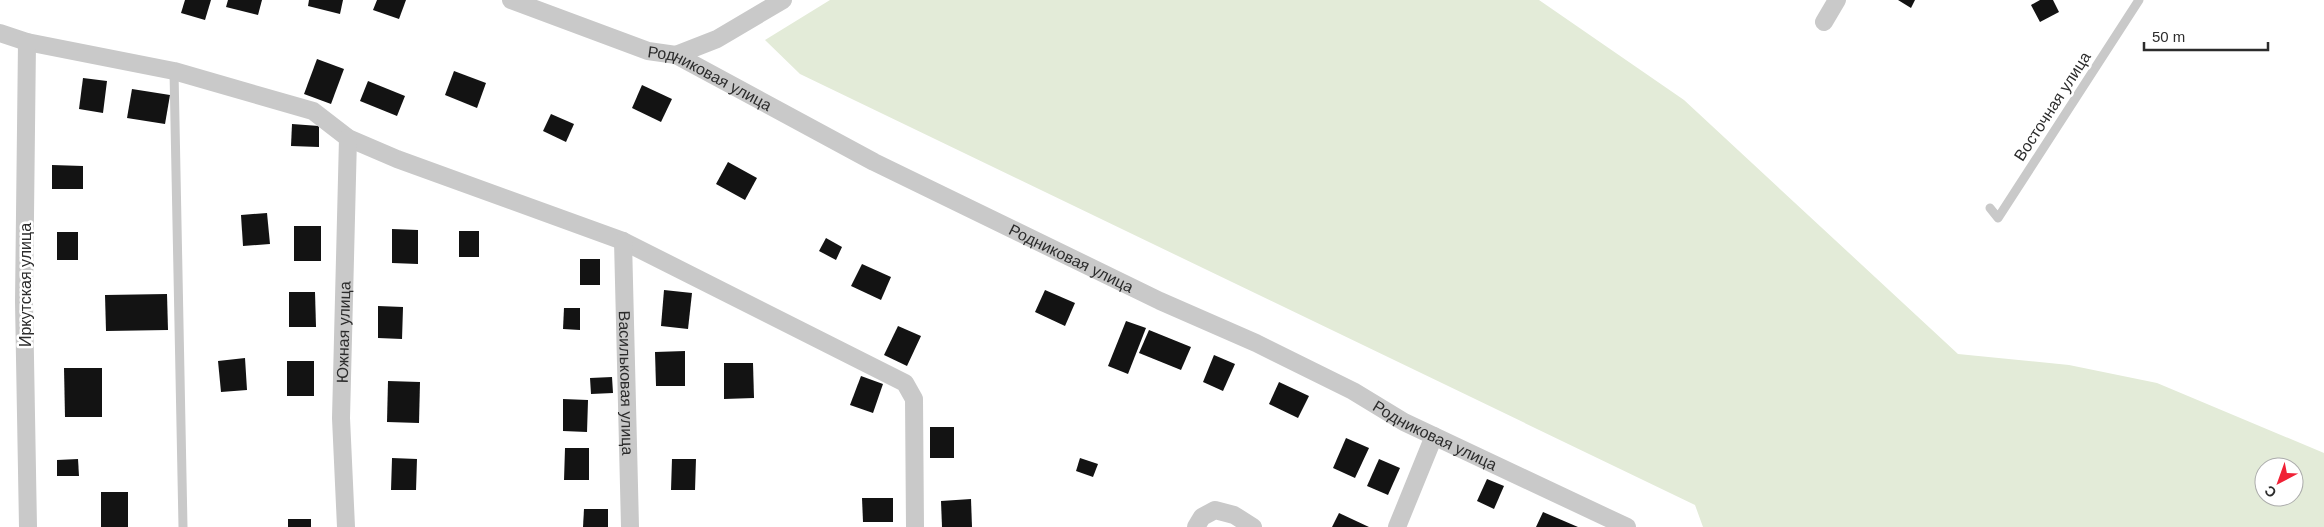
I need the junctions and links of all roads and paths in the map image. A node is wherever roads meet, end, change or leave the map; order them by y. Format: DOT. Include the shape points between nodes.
graph roads {
  1 [pos="511,0"];
  2 [pos="783,0"];
  3 [pos="1837,0"];
  4 [pos="2139,0"];
  5 [pos="1824,22"];
  6 [pos="0,33"];
  7 [pos="28,42"];
  8 [pos="676,55"];
  9 [pos="174,71"];
  10 [pos="348,138"];
  11 [pos="1990,208"];
  12 [pos="623,241"];
  13 [pos="1434,436"];
  14 [pos="28,527"];
  15 [pos="183,527"];
  16 [pos="346,527"];
  17 [pos="630,527"];
  18 [pos="915,527"];
  19 [pos="1196,527"];
  20 [pos="1253,527"];
  21 [pos="1397,527"];
  22 [pos="1627,527"];
  1 -- 8 [label="street, Родниковая улица" via="648,51"];
  2 -- 8 [label="street" via="718,39"];
  3 -- 5 [label="street"];
  4 -- 11 [label="lane, Восточная улица" via="1998,218"];
  6 -- 7 [label="street"];
  7 -- 9 [label="street"];
  7 -- 14 [label="street, Иркутская улица" via="24,302"];
  8 -- 13 [label="street, Родниковая улица" via="874,162 1151,297 1256,342"];
  9 -- 10 [label="street" via="312,111"];
  9 -- 15 [label="lane"];
  10 -- 12 [label="street"];
  10 -- 16 [label="street, Южная улица" via="341,418"];
  12 -- 17 [label="street, Васильковая улица"];
  12 -- 18 [label="street" via="905,383 914,398"];
  13 -- 21 [label="street"];
  13 -- 22 [label="street, Родниковая улица"];
  19 -- 20 [label="street" via="1202,517 1215,510 1234,515"];
}
